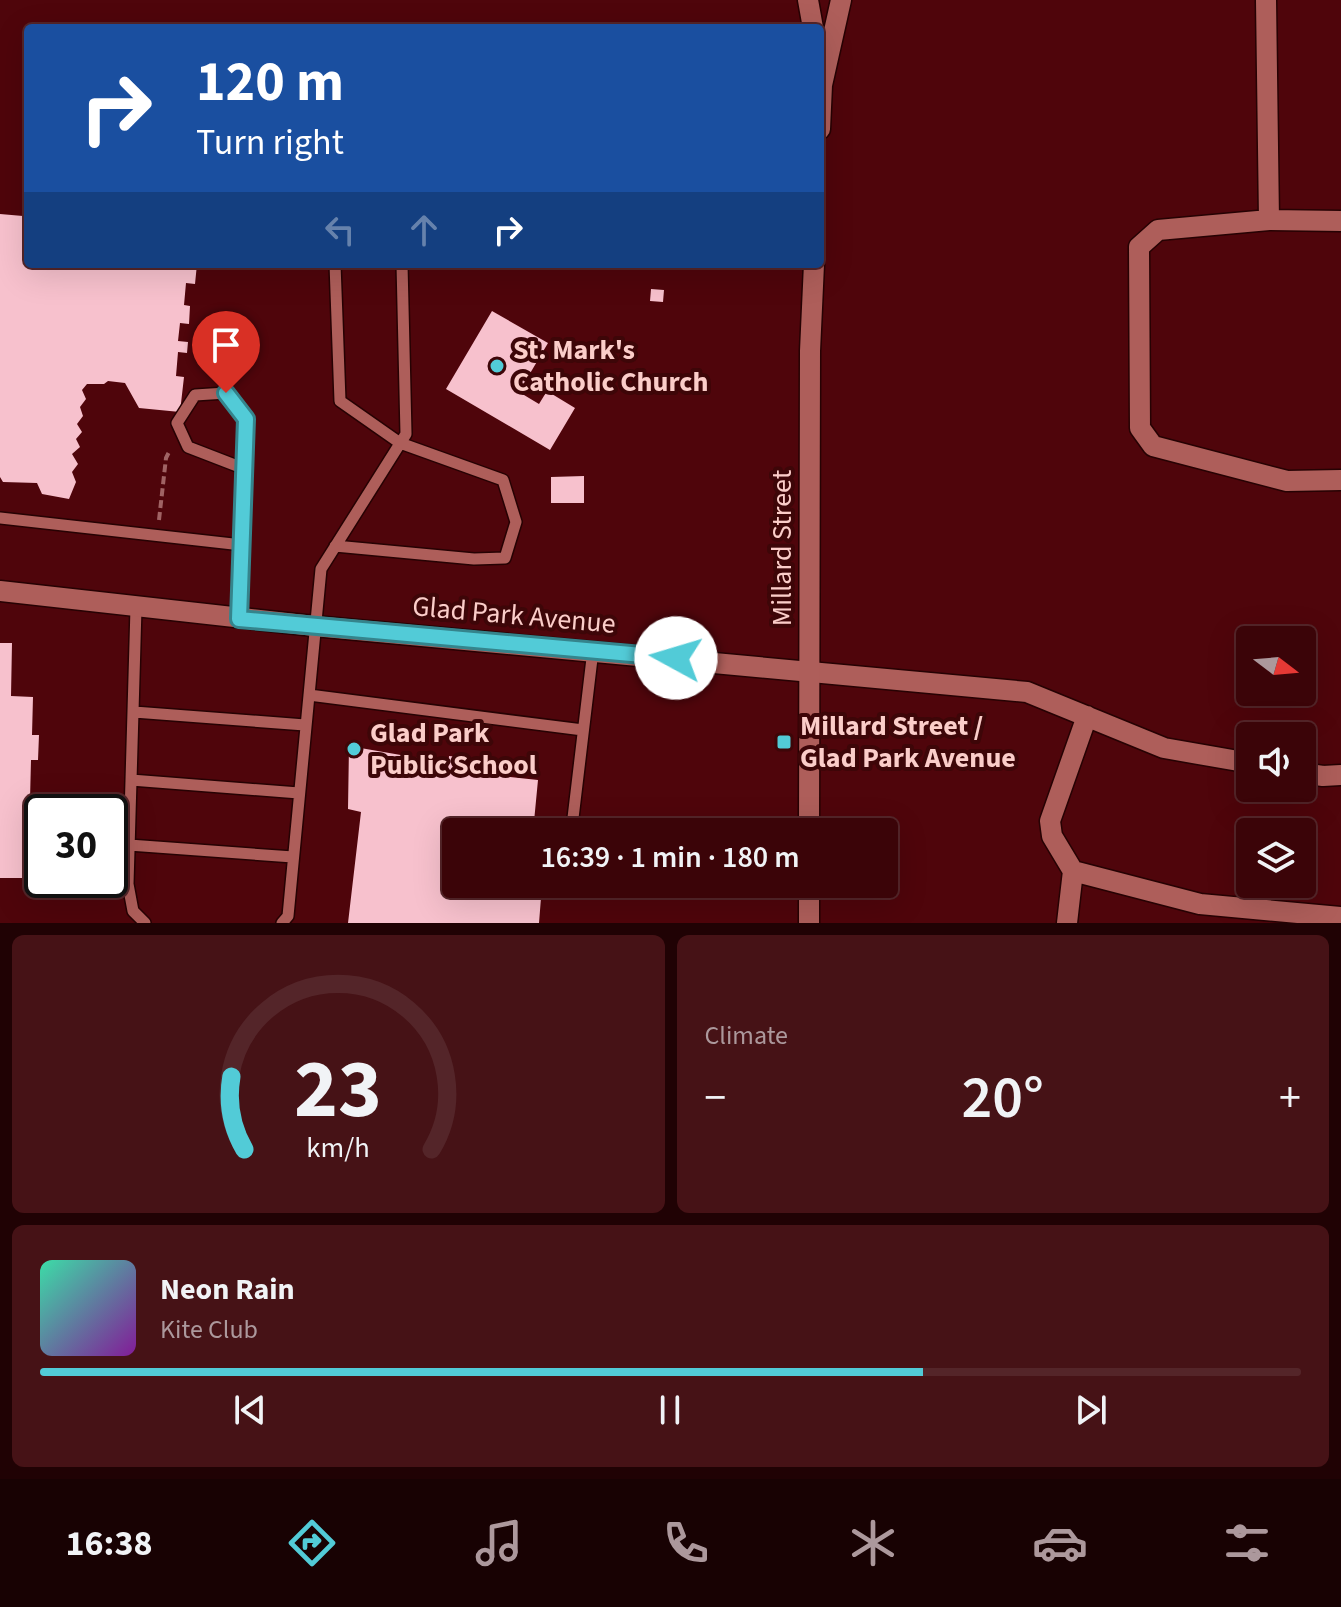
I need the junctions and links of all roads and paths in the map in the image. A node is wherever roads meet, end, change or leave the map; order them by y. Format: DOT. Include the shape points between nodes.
graph roads {
  1 [pos="808,0"];
  2 [pos="841,0"];
  3 [pos="1266,0"];
  4 [pos="812,24"];
  5 [pos="824,67"];
  6 [pos="1269,220"];
  7 [pos="1341,221"];
  8 [pos="335,268"];
  9 [pos="402,268"];
  10 [pos="814,268"];
  11 [pos="180,430"];
  12 [pos="400,443"];
  13 [pos="245,469"];
  14 [pos="1341,480"];
  15 [pos="0,518"];
  16 [pos="157,536"];
  17 [pos="242,545"];
  18 [pos="335,546"];
  19 [pos="0,591"];
  20 [pos="136,608"];
  21 [pos="239,619"];
  22 [pos="314,626"];
  23 [pos="593,650"];
  24 [pos="810,672"];
  25 [pos="309,695"];
  26 [pos="134,712"];
  27 [pos="1087,716"];
  28 [pos="305,725"];
  29 [pos="583,730"];
  30 [pos="1236,761"];
  31 [pos="1316,775"];
  32 [pos="1341,775"];
  33 [pos="131,780"];
  34 [pos="299,793"];
  35 [pos="573,818"];
  36 [pos="809,818"];
  37 [pos="129,845"];
  38 [pos="293,857"];
  39 [pos="1073,871"];
  40 [pos="809,898"];
  41 [pos="1200,914"];
  42 [pos="1337,919"];
  43 [pos="145,923"];
  44 [pos="282,923"];
  45 [pos="809,923"];
  46 [pos="1067,923"];
  1 -- 4 [label="street"];
  2 -- 5 [label="street"];
  3 -- 6 [label="street"];
  6 -- 7 [label="street"];
  6 -- 14 [label="street" via="1158,230 1139,247 1140,428 1153,446 1198,458 1287,481"];
  8 -- 12 [label="lane" via="340,401"];
  9 -- 12 [label="lane" via="406,434"];
  10 -- 24 [label="street, Millard Street"];
  11 -- 13 [label="lane" via="188,447"];
  11 -- 13 [label="lane" via="177,423 195,395 226,393 246,419"];
  11 -- 16 [label="path" via="166,458"];
  12 -- 18 [label="lane"];
  12 -- 18 [label="lane" via="503,480 516,522 505,558"];
  13 -- 17 [label="lane"];
  15 -- 16 [label="lane"];
  16 -- 17 [label="lane"];
  17 -- 21 [label="lane"];
  18 -- 22 [label="lane" via="321,569"];
  19 -- 20 [label="street, Glad Park Avenue"];
  20 -- 21 [label="street, Glad Park Avenue"];
  20 -- 26 [label="lane"];
  21 -- 22 [label="street, Glad Park Avenue"];
  22 -- 23 [label="street, Glad Park Avenue"];
  22 -- 25 [label="lane"];
  23 -- 24 [label="street, Glad Park Avenue"];
  23 -- 29 [label="lane"];
  24 -- 27 [label="street, Glad Park Avenue" via="1027,692"];
  24 -- 36 [label="street, Millard Street"];
  25 -- 28 [label="lane"];
  25 -- 29 [label="lane"];
  26 -- 28 [label="lane"];
  26 -- 33 [label="lane"];
  27 -- 30 [label="street, Glad Park Avenue" via="1164,748"];
  27 -- 39 [label="street" via="1050,821 1052,836"];
  28 -- 34 [label="lane"];
  29 -- 35 [label="lane"];
  31 -- 32 [label="street"];
  33 -- 34 [label="lane"];
  33 -- 37 [label="lane"];
  34 -- 38 [label="lane"];
  37 -- 38 [label="lane"];
  37 -- 43 [label="lane" via="133,911"];
  38 -- 44 [label="lane" via="288,916"];
  39 -- 41 [label="street"];
  39 -- 46 [label="street"];
  40 -- 45 [label="street"];
  41 -- 42 [label="street"];
}
